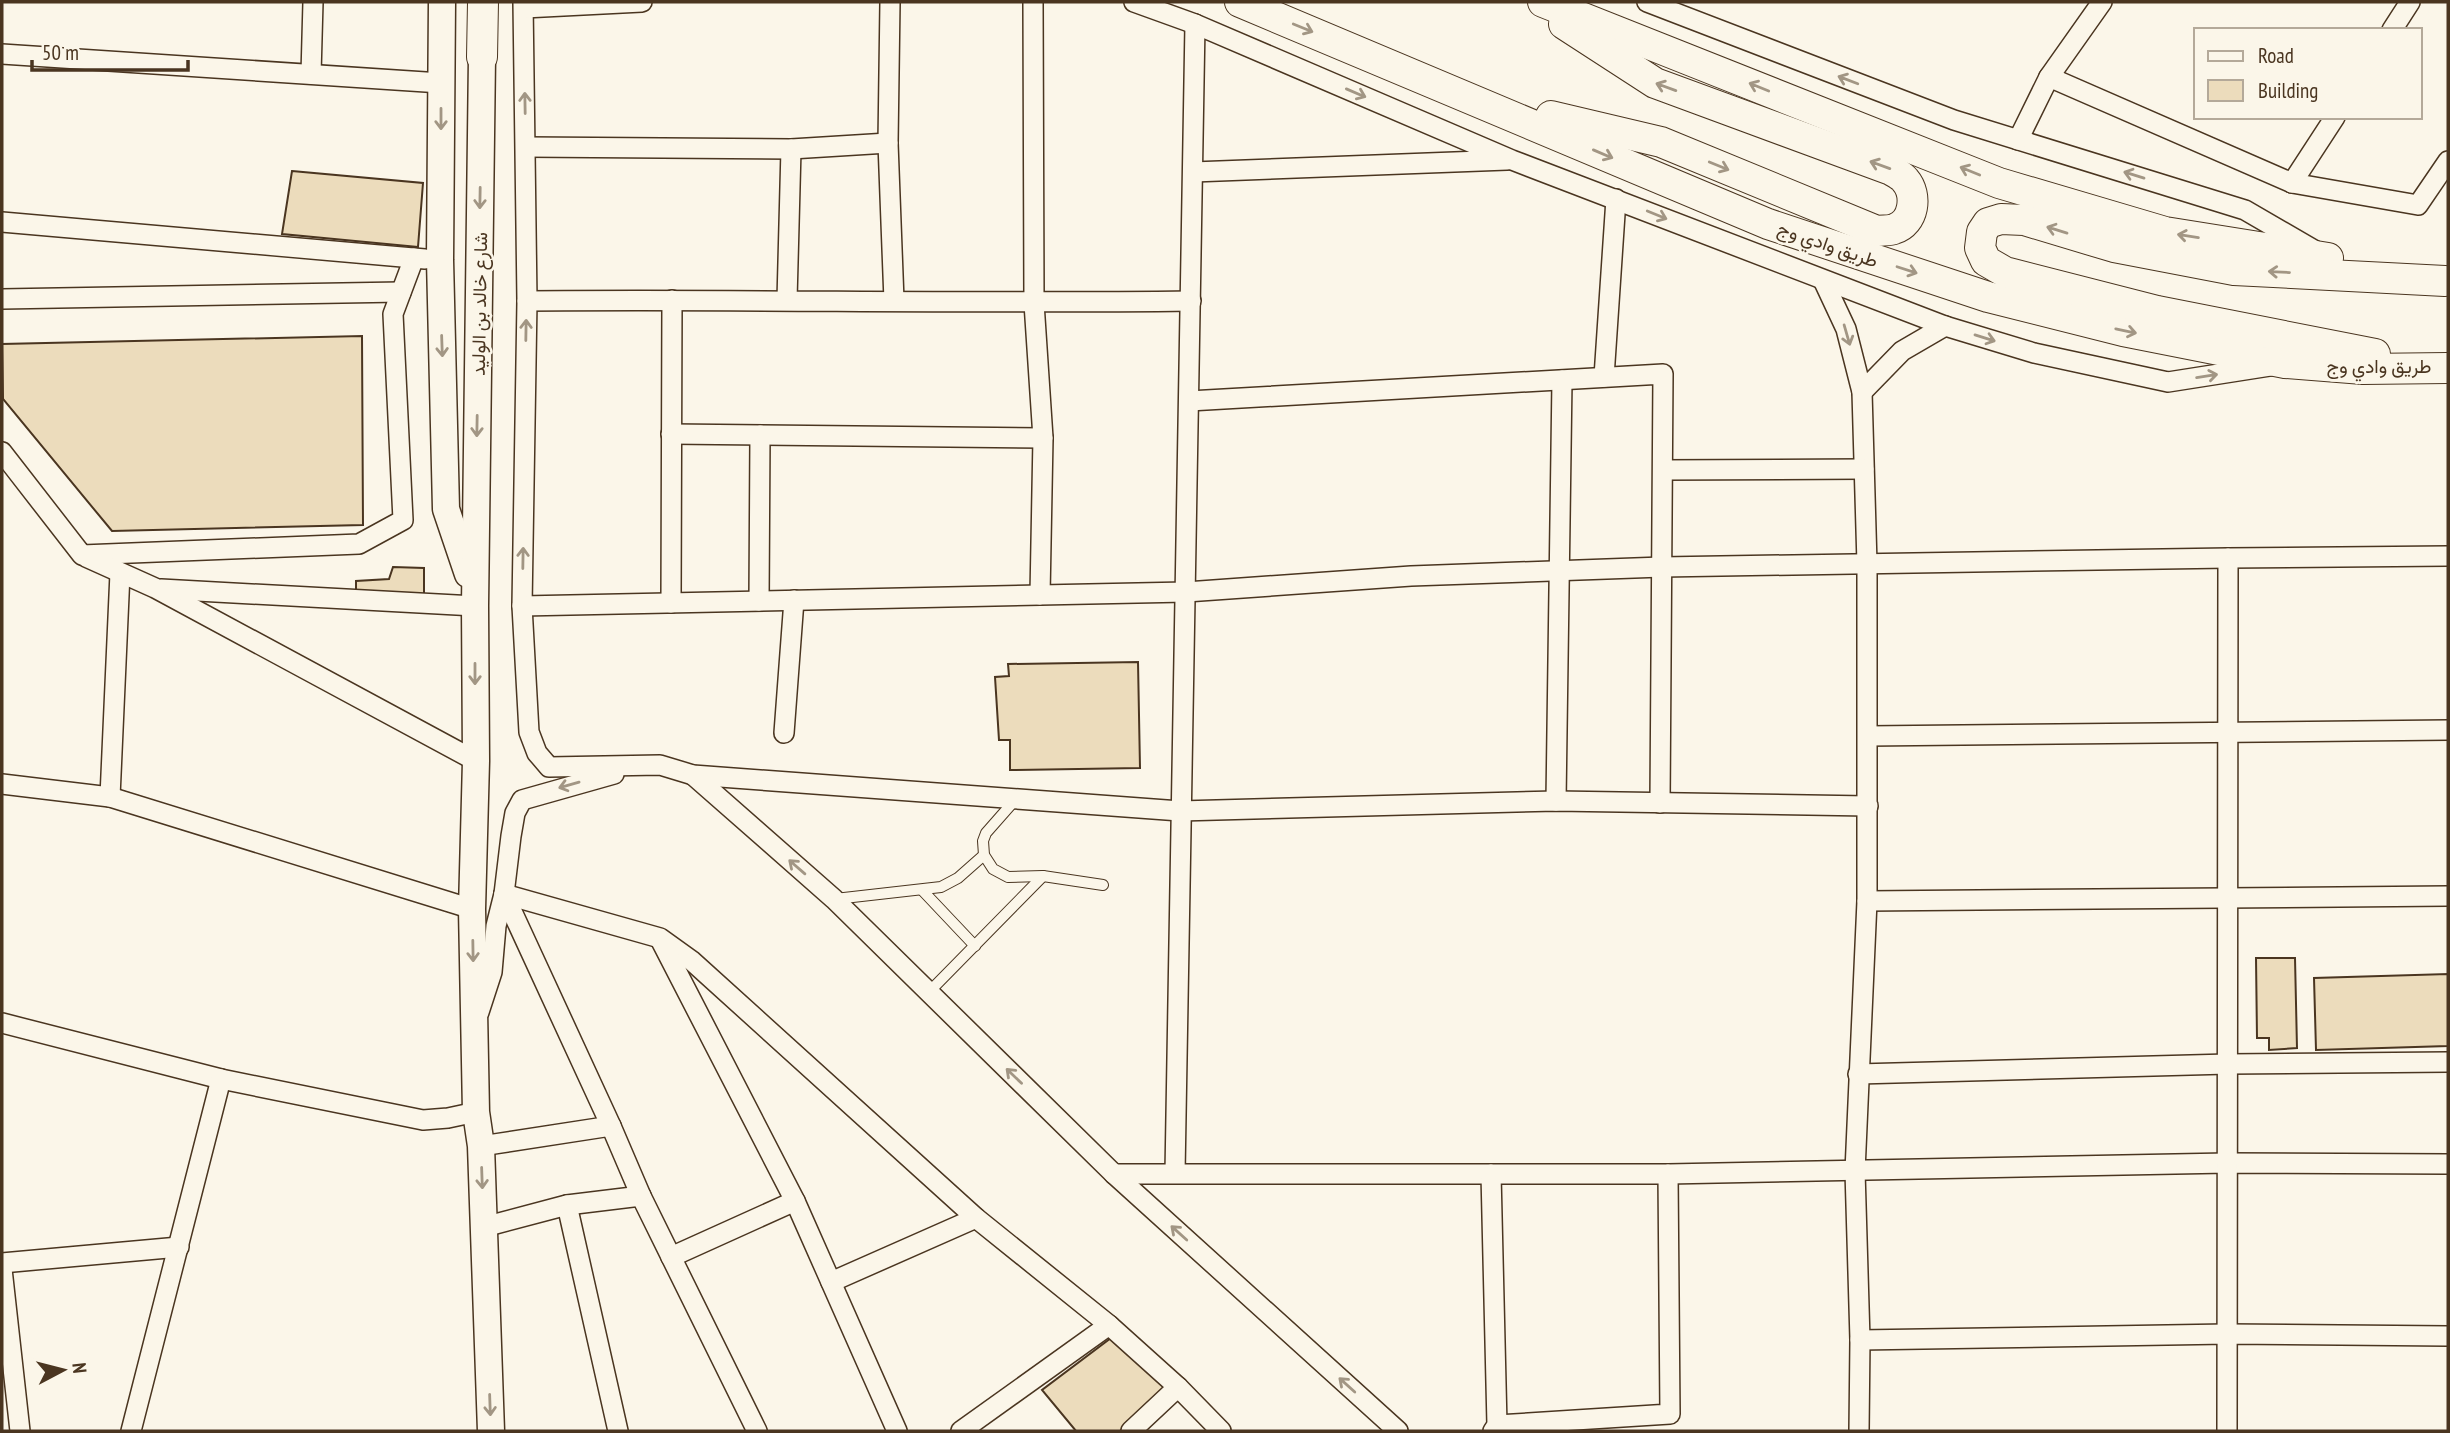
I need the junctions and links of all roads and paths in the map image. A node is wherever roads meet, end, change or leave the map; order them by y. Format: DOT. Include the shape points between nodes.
graph roads {
  1 [pos="313,2"];
  2 [pos="442,2"];
  3 [pos="483,2"];
  4 [pos="642,2"];
  5 [pos="890,2"];
  6 [pos="1032,2"];
  7 [pos="1134,2"];
  8 [pos="1240,2"];
  9 [pos="1529,2"];
  10 [pos="1543,2"];
  11 [pos="1647,2"];
  12 [pos="2102,2"];
  13 [pos="2410,2"];
  14 [pos="524,5"];
  15 [pos="1195,24"];
  16 [pos="2393,28"];
  17 [pos="2,54"];
  18 [pos="482,57"];
  19 [pos="311,74"];
  20 [pos="2049,77"];
  21 [pos="441,83"];
  22 [pos="1465,95"];
  23 [pos="2334,119"];
  24 [pos="2018,140"];
  25 [pos="888,144"];
  26 [pos="526,147"];
  27 [pos="791,149"];
  28 [pos="1512,160"];
  29 [pos="2448,161"];
  30 [pos="1193,172"];
  31 [pos="2292,183"];
  32 [pos="1616,199"];
  33 [pos="2,222"];
  34 [pos="427,259"];
  35 [pos="2330,259"];
  36 [pos="2447,281"];
  37 [pos="1824,282"];
  38 [pos="401,292"];
  39 [pos="2,299"];
  40 [pos="672,300"];
  41 [pos="787,300"];
  42 [pos="527,301"];
  43 [pos="894,301"];
  44 [pos="1191,302"];
  45 [pos="1034,303"];
  46 [pos="1945,326"];
  47 [pos="2286,363"];
  48 [pos="2443,367"];
  49 [pos="1604,377"];
  50 [pos="1562,380"];
  51 [pos="1861,393"];
  52 [pos="1189,401"];
  53 [pos="671,434"];
  54 [pos="760,435"];
  55 [pos="1043,439"];
  56 [pos="2,452"];
  57 [pos="1864,469"];
  58 [pos="1662,470"];
  59 [pos="82,555"];
  60 [pos="2448,556"];
  61 [pos="2228,558"];
  62 [pos="1867,564"];
  63 [pos="1662,567"];
  64 [pos="1560,571"];
  65 [pos="120,573"];
  66 [pos="155,589"];
  67 [pos="1186,592"];
  68 [pos="1040,595"];
  69 [pos="475,600"];
  70 [pos="794,600"];
  71 [pos="759,601"];
  72 [pos="671,603"];
  73 [pos="522,606"];
  74 [pos="2448,730"];
  75 [pos="2228,732"];
  76 [pos="784,733"];
  77 [pos="1868,736"];
  78 [pos="476,761"];
  79 [pos="660,765"];
  80 [pos="693,775"];
  81 [pos="2,784"];
  82 [pos="110,797"];
  83 [pos="1016,800"];
  84 [pos="1556,802"];
  85 [pos="1660,803"];
  86 [pos="1868,806"];
  87 [pos="1180,811"];
  88 [pos="984,855"];
  89 [pos="1043,876"];
  90 [pos="1103,885"];
  91 [pos="923,891"];
  92 [pos="504,894"];
  93 [pos="2448,896"];
  94 [pos="2228,898"];
  95 [pos="834,899"];
  96 [pos="1867,901"];
  97 [pos="472,909"];
  98 [pos="660,939"];
  99 [pos="975,946"];
  100 [pos="929,992"];
  101 [pos="2,1023"];
  102 [pos="474,1027"];
  103 [pos="2448,1062"];
  104 [pos="2228,1063"];
  105 [pos="1858,1074"];
  106 [pos="221,1079"];
  107 [pos="476,1112"];
  108 [pos="611,1126"];
  109 [pos="481,1146"];
  110 [pos="2227,1163"];
  111 [pos="2448,1164"];
  112 [pos="1855,1171"];
  113 [pos="1174,1173"];
  114 [pos="1114,1174"];
  115 [pos="1490,1174"];
  116 [pos="1668,1174"];
  117 [pos="641,1196"];
  118 [pos="795,1200"];
  119 [pos="567,1205"];
  120 [pos="976,1218"];
  121 [pos="484,1227"];
  122 [pos="179,1247"];
  123 [pos="671,1257"];
  124 [pos="2,1263"];
  125 [pos="2,1269"];
  126 [pos="831,1282"];
  127 [pos="1109,1325"];
  128 [pos="2227,1334"];
  129 [pos="2448,1336"];
  130 [pos="1860,1340"];
  131 [pos="1178,1387"];
  132 [pos="1495,1428"];
  133 [pos="20,1431"];
  134 [pos="131,1431"];
  135 [pos="491,1431"];
  136 [pos="618,1431"];
  137 [pos="757,1431"];
  138 [pos="897,1431"];
  139 [pos="961,1431"];
  140 [pos="1131,1431"];
  141 [pos="1221,1431"];
  142 [pos="1398,1431"];
  143 [pos="1859,1431"];
  144 [pos="2227,1431"];
  1 -- 19 [label="street"];
  2 -- 21 [label="street"];
  3 -- 18 [label="main road, شارع خالد بن الوليد"];
  4 -- 14 [label="street"];
  5 -- 25 [label="street"];
  6 -- 45 [label="street"];
  7 -- 15 [label="street"];
  8 -- 22 [label="main road, طريق وادي وج, one-way"];
  22 -- 9 [label="main road, one-way" via="1661,142 1877,230 1895,229 1906,221 1912,192 1891,170 1655,83"];
  35 -- 10 [label="main road, one-way" via="2165,232 1999,183"];
  24 -- 11 [label="street, one-way" via="1954,120"];
  12 -- 20 [label="street"];
  13 -- 16 [label="street"];
  26 -- 14 [label="street, one-way"];
  15 -- 28 [label="street, one-way"];
  15 -- 30 [label="street"];
  17 -- 19 [label="street"];
  18 -- 69 [label="street, شارع خالد بن الوليد, one-way"];
  19 -- 21 [label="street"];
  20 -- 24 [label="street"];
  20 -- 31 [label="street"];
  21 -- 34 [label="street, one-way"];
  22 -- 47 [label="main road, طريق وادي وج, one-way" via="1795,234 1988,297 2123,331"];
  23 -- 31 [label="street"];
  35 -- 24 [label="street, one-way" via="2245,210"];
  25 -- 27 [label="street"];
  25 -- 43 [label="street"];
  26 -- 27 [label="street"];
  26 -- 42 [label="street"];
  27 -- 41 [label="street"];
  28 -- 30 [label="street"];
  28 -- 32 [label="street"];
  29 -- 31 [label="street" via="2418,205"];
  30 -- 44 [label="street"];
  32 -- 37 [label="street, one-way"];
  32 -- 49 [label="street"];
  33 -- 34 [label="street"];
  34 -- 38 [label="street"];
  34 -- 69 [label="street, one-way" via="446,509"];
  35 -- 36 [label="main road"];
  36 -- 48 [label="main road, one-way" via="2234,270 2114,247 2024,220 1988,223 1980,248 1986,261 2005,272 2157,312"];
  37 -- 46 [label="street"];
  37 -- 51 [label="street, one-way" via="1846,329"];
  38 -- 39 [label="street"];
  38 -- 59 [label="street" via="393,314 403,520 359,544"];
  40 -- 41 [label="street"];
  40 -- 42 [label="street"];
  40 -- 53 [label="street"];
  41 -- 43 [label="street"];
  73 -- 42 [label="street, one-way"];
  43 -- 45 [label="street"];
  44 -- 45 [label="street"];
  44 -- 52 [label="street"];
  45 -- 55 [label="street"];
  46 -- 47 [label="street, one-way" via="2034,353 2168,382"];
  46 -- 51 [label="street" via="1902,351"];
  47 -- 48 [label="main road, طريق وادي وج" via="2363,369"];
  49 -- 50 [label="street"];
  49 -- 58 [label="street" via="1663,374"];
  50 -- 52 [label="street"];
  50 -- 64 [label="street"];
  51 -- 57 [label="street"];
  52 -- 67 [label="street"];
  53 -- 54 [label="street"];
  53 -- 72 [label="street"];
  54 -- 55 [label="street"];
  54 -- 71 [label="street"];
  55 -- 68 [label="street"];
  56 -- 59 [label="street"];
  57 -- 58 [label="street"];
  57 -- 62 [label="street"];
  58 -- 63 [label="street"];
  59 -- 65 [label="street"];
  60 -- 61 [label="street"];
  61 -- 62 [label="street"];
  61 -- 75 [label="street"];
  62 -- 63 [label="street"];
  62 -- 77 [label="street"];
  63 -- 64 [label="street"];
  63 -- 85 [label="street"];
  64 -- 67 [label="street"];
  64 -- 84 [label="street"];
  65 -- 66 [label="street"];
  65 -- 82 [label="street"];
  66 -- 69 [label="street"];
  66 -- 78 [label="street"];
  67 -- 68 [label="street"];
  67 -- 87 [label="street"];
  68 -- 70 [label="street"];
  69 -- 78 [label="street, شارع خالد بن الوليد, one-way"];
  70 -- 71 [label="street"];
  70 -- 76 [label="street"];
  71 -- 72 [label="street"];
  72 -- 73 [label="street"];
  73 -- 79 [label="street" via="528,732 549,767"];
  74 -- 75 [label="street"];
  75 -- 77 [label="street"];
  75 -- 94 [label="street"];
  77 -- 86 [label="street"];
  78 -- 97 [label="street, شارع خالد بن الوليد"];
  79 -- 80 [label="street"];
  79 -- 92 [label="street, one-way" via="593,778 522,800 515,813"];
  80 -- 83 [label="street"];
  95 -- 80 [label="street, one-way"];
  81 -- 82 [label="street"];
  82 -- 97 [label="street"];
  83 -- 87 [label="street"];
  83 -- 88 [label="lane" via="986,833"];
  84 -- 85 [label="street"];
  84 -- 87 [label="street"];
  85 -- 86 [label="street"];
  86 -- 96 [label="street"];
  87 -- 113 [label="street"];
  88 -- 89 [label="lane" via="993,869 1008,877"];
  88 -- 91 [label="lane" via="958,878"];
  89 -- 90 [label="lane"];
  89 -- 99 [label="lane"];
  91 -- 95 [label="lane"];
  91 -- 99 [label="lane"];
  92 -- 98 [label="street"];
  92 -- 102 [label="street" via="492,972"];
  92 -- 108 [label="street"];
  93 -- 94 [label="street"];
  94 -- 96 [label="street"];
  94 -- 104 [label="street"];
  95 -- 100 [label="street"];
  96 -- 105 [label="street"];
  97 -- 102 [label="street, شارع خالد بن الوليد, one-way"];
  98 -- 118 [label="street"];
  98 -- 120 [label="street" via="692,961"];
  99 -- 100 [label="lane"];
  114 -- 100 [label="street, one-way"];
  101 -- 106 [label="street"];
  102 -- 107 [label="street, شارع خالد بن الوليد"];
  103 -- 104 [label="street"];
  104 -- 105 [label="street"];
  104 -- 110 [label="street"];
  105 -- 112 [label="street"];
  106 -- 107 [label="street" via="423,1120"];
  106 -- 122 [label="street"];
  107 -- 109 [label="street, شارع خالد بن الوليد"];
  108 -- 109 [label="street"];
  108 -- 117 [label="street"];
  109 -- 121 [label="street, شارع خالد بن الوليد, one-way"];
  110 -- 111 [label="street"];
  110 -- 112 [label="street"];
  110 -- 128 [label="street"];
  112 -- 116 [label="street"];
  112 -- 130 [label="street"];
  113 -- 114 [label="street"];
  113 -- 115 [label="street"];
  142 -- 114 [label="street, one-way"];
  115 -- 116 [label="street"];
  115 -- 132 [label="street"];
  116 -- 132 [label="street" via="1670,1413"];
  117 -- 119 [label="street"];
  117 -- 123 [label="street"];
  118 -- 123 [label="street"];
  118 -- 126 [label="street"];
  119 -- 121 [label="street"];
  119 -- 136 [label="street"];
  120 -- 126 [label="street"];
  120 -- 127 [label="street"];
  121 -- 135 [label="street, شارع خالد بن الوليد, one-way"];
  122 -- 124 [label="street"];
  122 -- 134 [label="street"];
  123 -- 137 [label="street"];
  125 -- 133 [label="street"];
  126 -- 138 [label="street"];
  127 -- 131 [label="street"];
  127 -- 139 [label="street"];
  128 -- 129 [label="street"];
  128 -- 130 [label="street"];
  128 -- 144 [label="street"];
  130 -- 143 [label="street"];
  131 -- 140 [label="street"];
  131 -- 141 [label="street"];
}
